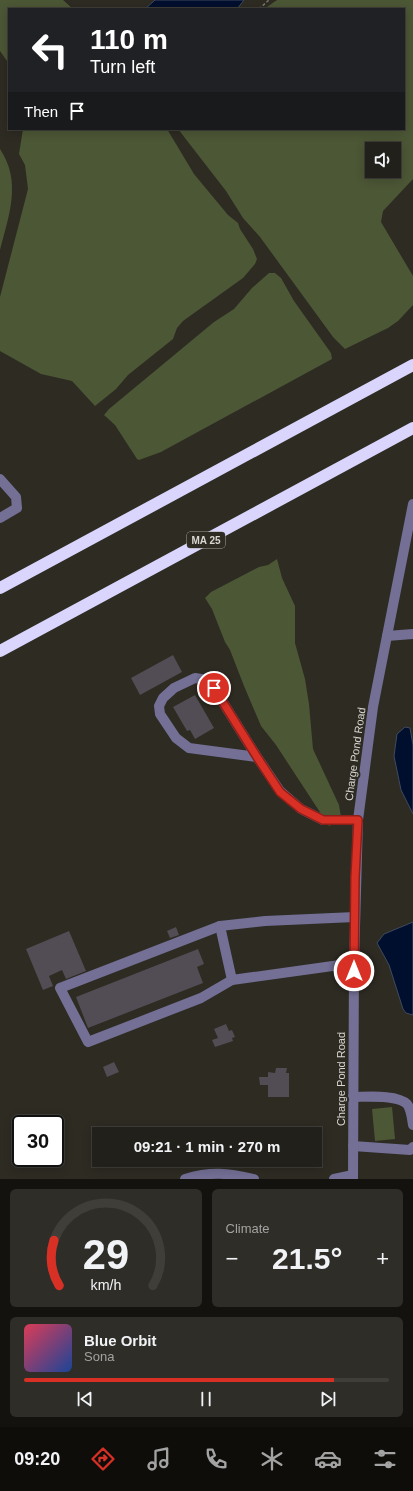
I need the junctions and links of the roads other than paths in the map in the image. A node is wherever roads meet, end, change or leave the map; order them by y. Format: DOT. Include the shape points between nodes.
graph roads {
  1 [pos="413,365"];
  2 [pos="413,428"];
  3 [pos="0,479"];
  4 [pos="413,504"];
  5 [pos="0,518"];
  6 [pos="0,588"];
  7 [pos="413,634"];
  8 [pos="387,636"];
  9 [pos="0,651"];
  10 [pos="257,757"];
  11 [pos="358,820"];
  12 [pos="355,917"];
  13 [pos="220,926"];
  14 [pos="354,963"];
  15 [pos="232,980"];
  16 [pos="353,1097"];
  17 [pos="413,1125"];
  18 [pos="353,1146"];
  19 [pos="413,1147"];
  20 [pos="353,1177"];
  21 [pos="185,1179"];
  22 [pos="254,1179"];
  23 [pos="336,1179"];
  1 -- 6 [label="highway"];
  2 -- 9 [label="highway, MA 25"];
  3 -- 5 [label="street" via="16,497 17,508"];
  4 -- 8 [label="street, Charge Pond Road"];
  7 -- 8 [label="street"];
  8 -- 11 [label="street, Charge Pond Road" via="373,707"];
  10 -- 10 [label="street" via="189,748 176,738 160,714 159,706 163,698 174,688 195,678 207,680"];
  10 -- 11 [label="street" via="280,792 301,809 323,820"];
  11 -- 12 [label="street, Charge Pond Road"];
  12 -- 13 [label="street"];
  12 -- 14 [label="street, Charge Pond Road"];
  13 -- 15 [label="street"];
  13 -- 15 [label="street" via="60,988 88,1042 201,998"];
  14 -- 15 [label="street"];
  14 -- 16 [label="street, Charge Pond Road"];
  16 -- 17 [label="street" via="397,1098 410,1110"];
  16 -- 18 [label="street, Charge Pond Road"];
  18 -- 19 [label="street" via="410,1150"];
  18 -- 20 [label="street, Charge Pond Road"];
  20 -- 23 [label="street"];
  21 -- 22 [label="street" via="222,1173"];
}
